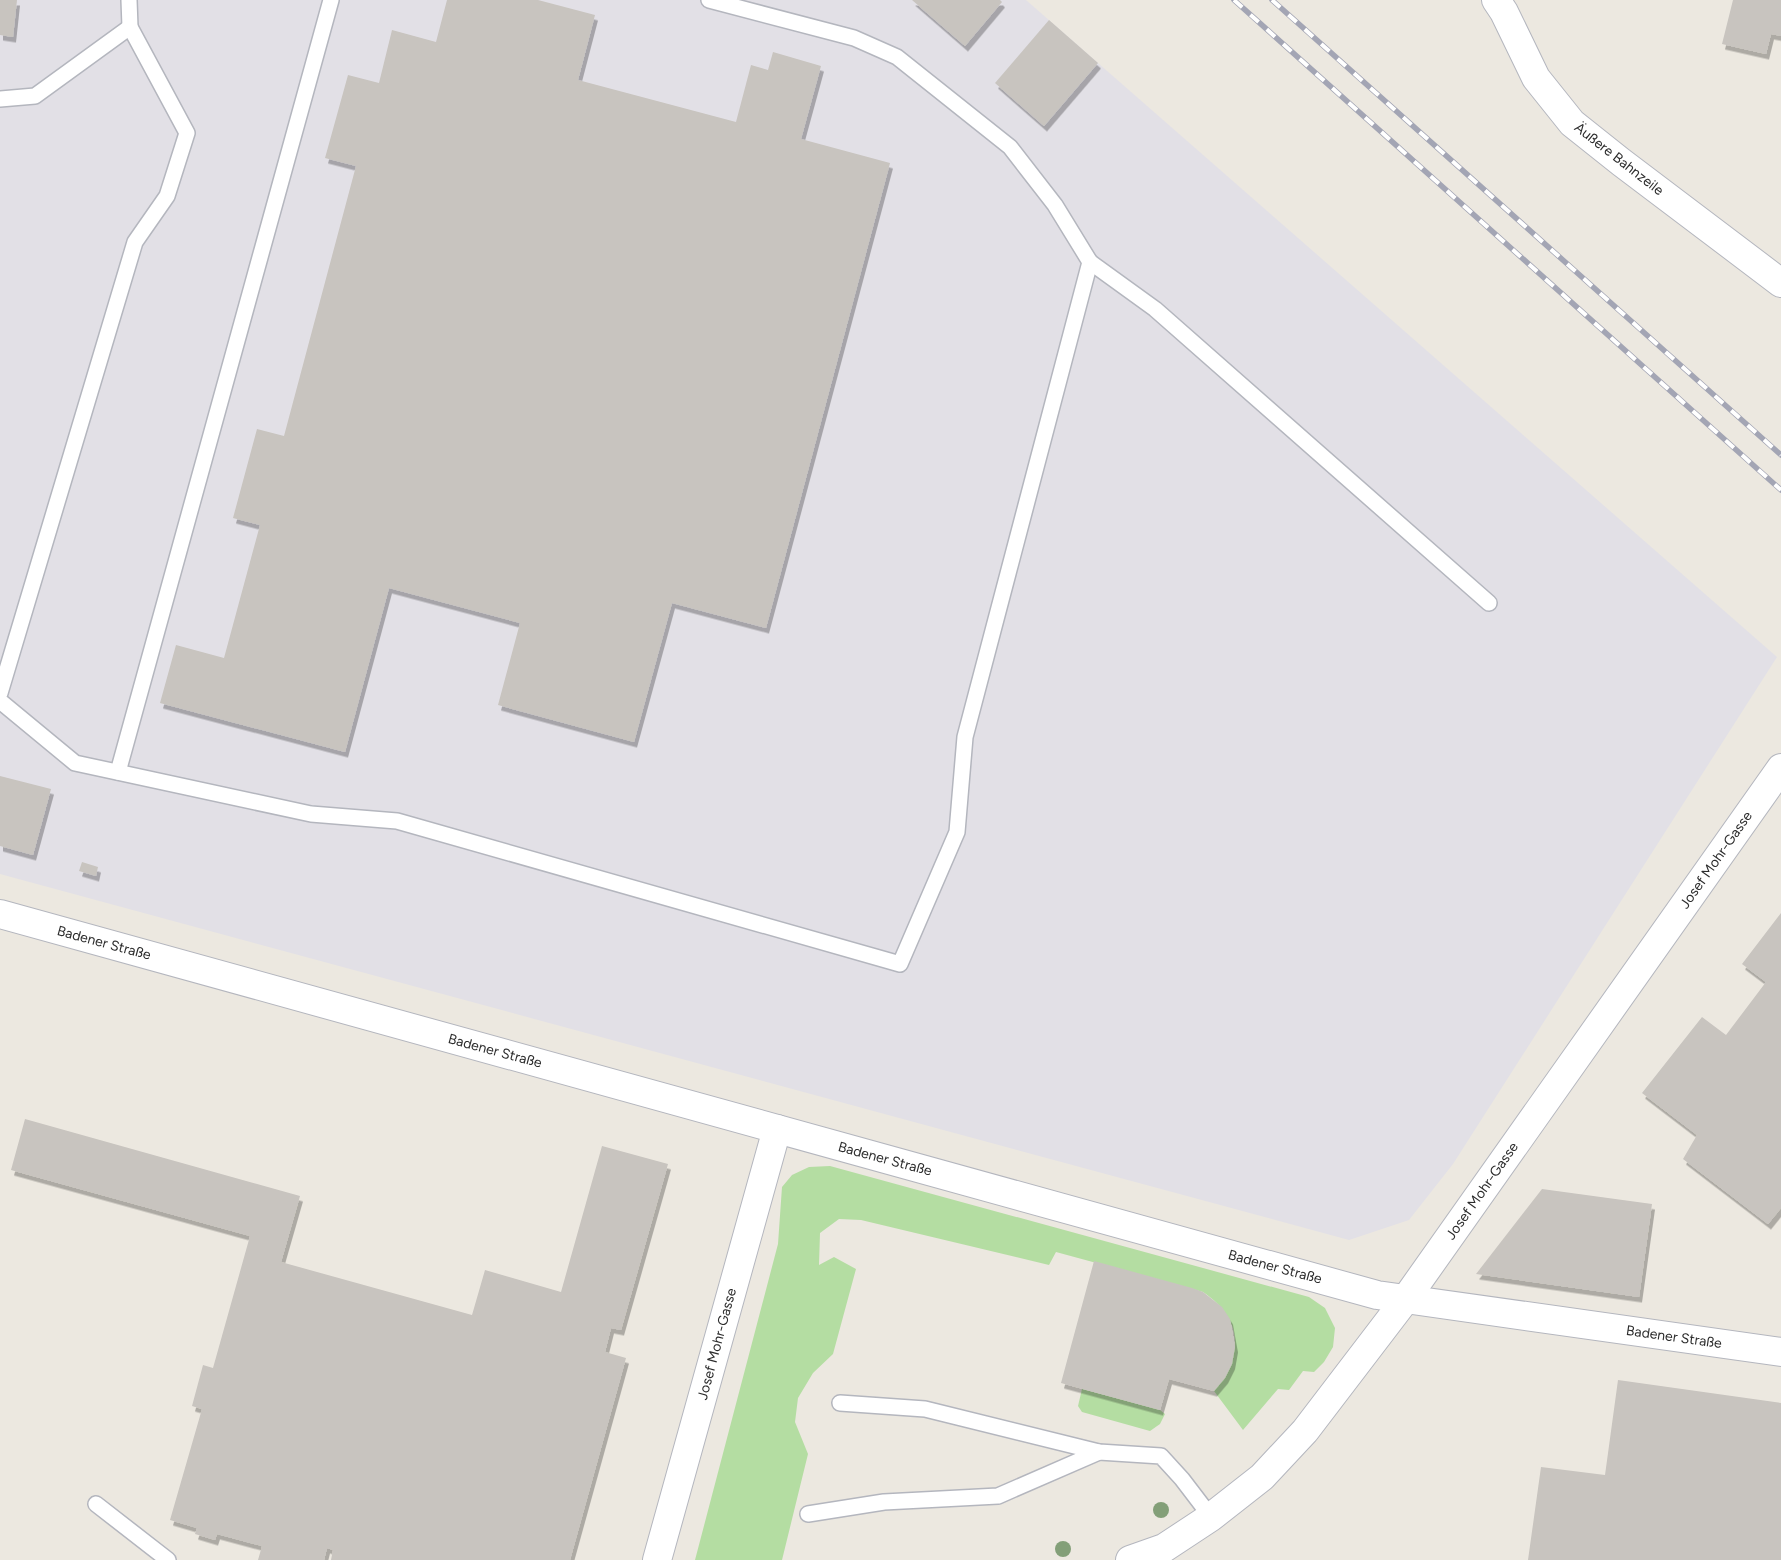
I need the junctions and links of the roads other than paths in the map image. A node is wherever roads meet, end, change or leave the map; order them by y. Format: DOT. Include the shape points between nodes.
graph roads {
  1 [pos="129,0"];
  2 [pos="331,0"];
  3 [pos="709,0"];
  4 [pos="1496,0"];
  5 [pos="130,27"];
  6 [pos="0,99"];
  7 [pos="1090,262"];
  8 [pos="1781,283"];
  9 [pos="1489,603"];
  10 [pos="0,693"];
  11 [pos="0,701"];
  12 [pos="1781,768"];
  13 [pos="118,772"];
  14 [pos="0,914"];
  15 [pos="777,1129"];
  16 [pos="1405,1300"];
  17 [pos="1781,1352"];
  18 [pos="840,1403"];
  19 [pos="1099,1452"];
  20 [pos="96,1504"];
  21 [pos="808,1514"];
  22 [pos="1211,1517"];
  23 [pos="168,1560"];
  24 [pos="657,1560"];
  25 [pos="1130,1560"];
  1 -- 5 [label="lane"];
  2 -- 13 [label="lane"];
  3 -- 7 [label="lane" via="854,38 897,57 1010,147 1056,205"];
  4 -- 8 [label="street, Äußere Bahnzeile" via="1536,78 1572,123"];
  5 -- 6 [label="lane" via="35,96"];
  5 -- 10 [label="lane" via="187,133 167,196 135,242"];
  7 -- 9 [label="lane" via="1155,309"];
  7 -- 13 [label="lane" via="965,737 956,832 900,964 397,821 311,814"];
  11 -- 13 [label="lane" via="75,763"];
  12 -- 16 [label="street, Josef Mohr-Gasse"];
  14 -- 15 [label="street, Badener Straße"];
  15 -- 16 [label="street, Badener Straße" via="1377,1295"];
  15 -- 24 [label="street, Josef Mohr-Gasse"];
  16 -- 17 [label="street, Badener Straße"];
  16 -- 22 [label="street, Josef Mohr-Gasse" via="1305,1431 1262,1476"];
  18 -- 19 [label="lane" via="925,1409"];
  19 -- 21 [label="lane" via="998,1496 884,1502"];
  19 -- 22 [label="lane" via="1161,1456"];
  20 -- 23 [label="lane"];
  22 -- 25 [label="street, Josef Mohr-Gasse" via="1164,1548"];
}
